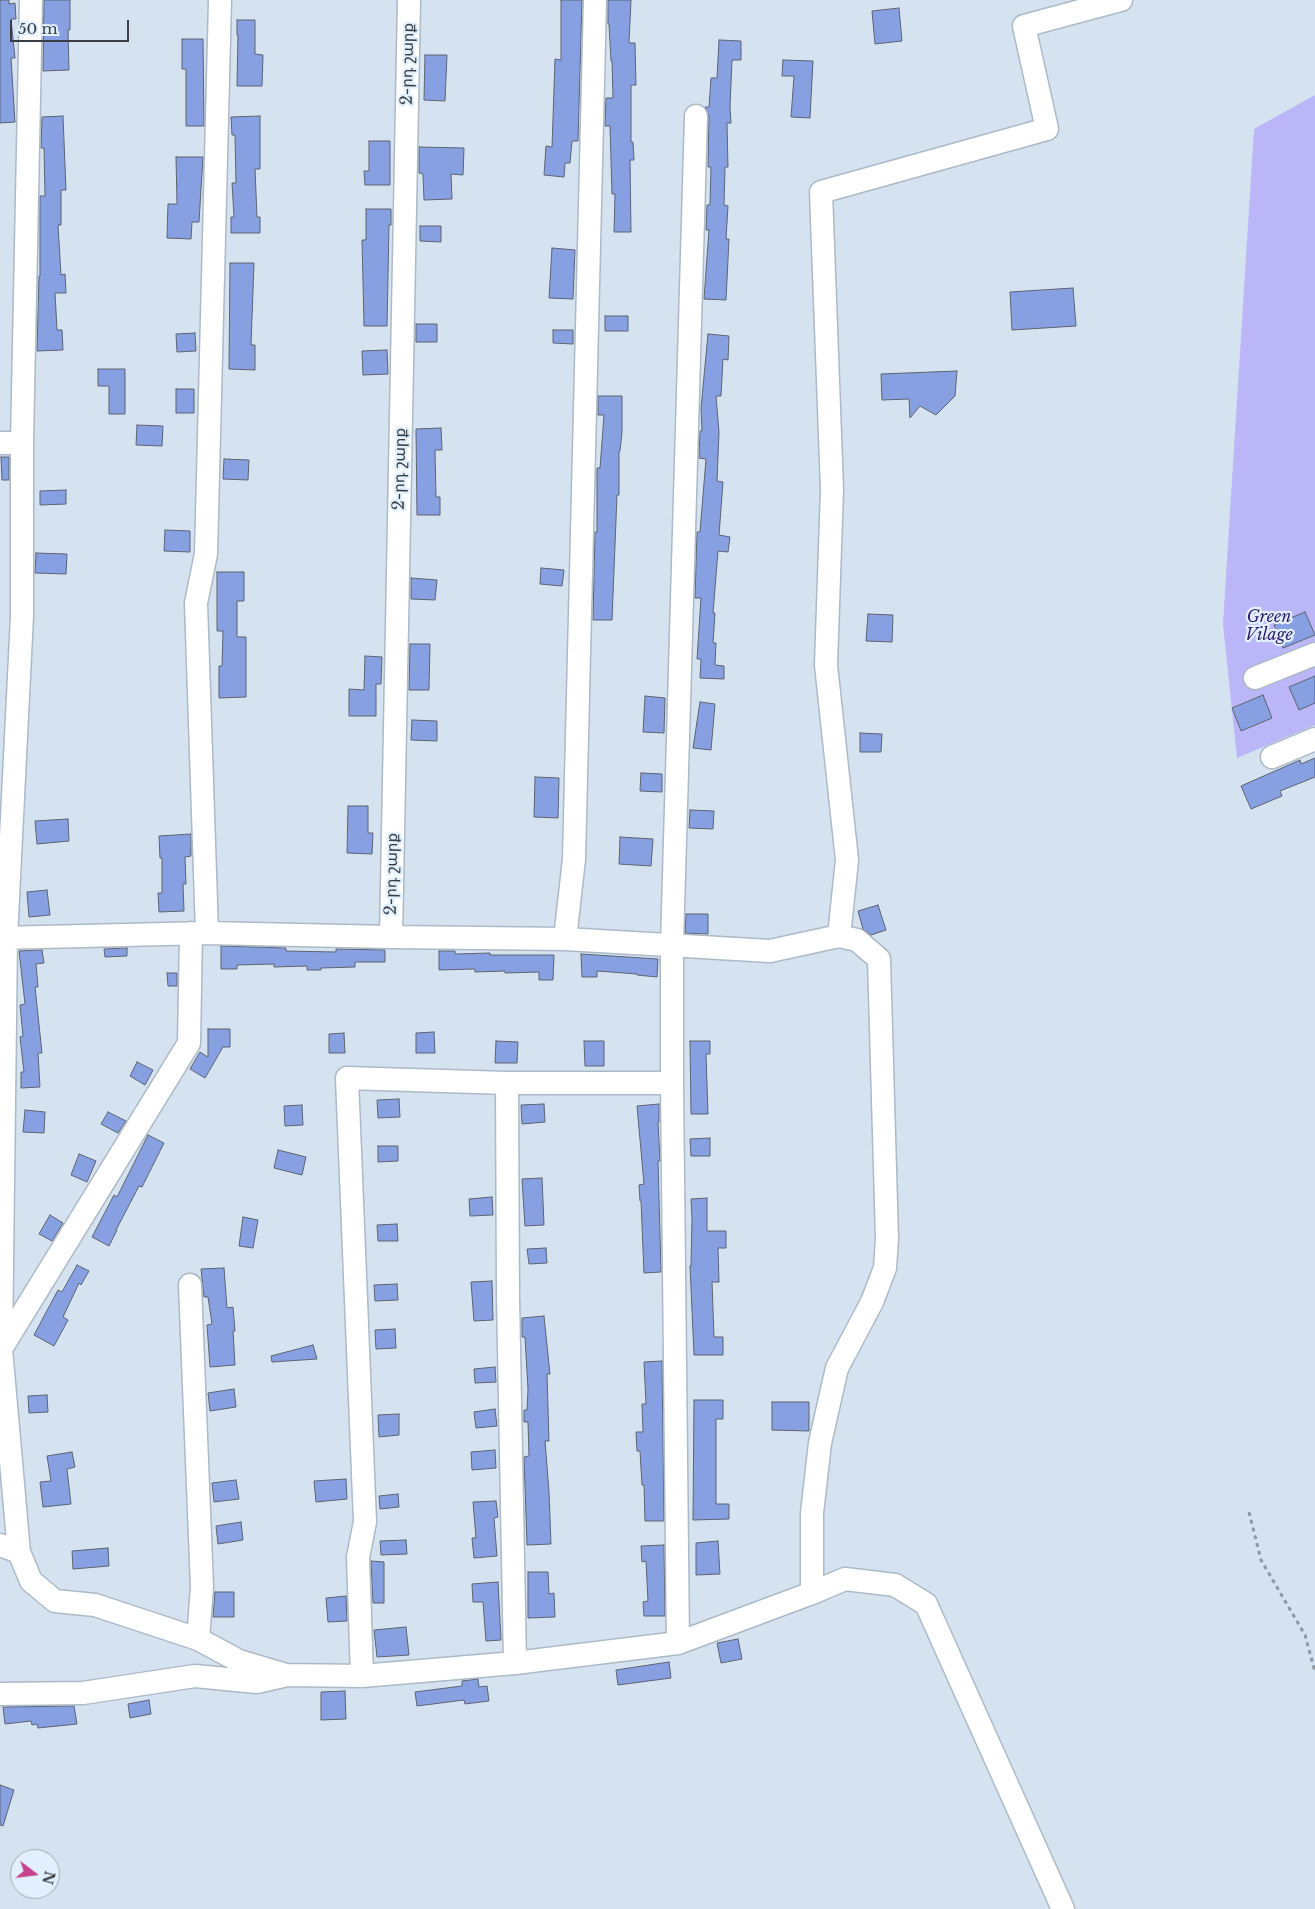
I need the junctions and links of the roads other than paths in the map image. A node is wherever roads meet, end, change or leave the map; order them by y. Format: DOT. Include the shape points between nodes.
graph roads {
  1 [pos="31,0"];
  2 [pos="220,0"];
  3 [pos="409,0"];
  4 [pos="595,0"];
  5 [pos="1121,0"];
  6 [pos="696,116"];
  7 [pos="11,443"];
  8 [pos="1315,654"];
  9 [pos="1255,678"];
  10 [pos="1315,739"];
  11 [pos="1272,757"];
  12 [pos="199,933"];
  13 [pos="839,936"];
  14 [pos="391,937"];
  15 [pos="3,938"];
  16 [pos="565,938"];
  17 [pos="672,944"];
  18 [pos="507,1083"];
  19 [pos="672,1083"];
  20 [pos="190,1285"];
  21 [pos="0,1349"];
  22 [pos="10,1548"];
  23 [pos="812,1593"];
  24 [pos="198,1639"];
  25 [pos="678,1643"];
  26 [pos="515,1663"];
  27 [pos="286,1675"];
  28 [pos="362,1676"];
  29 [pos="0,1694"];
  30 [pos="1063,1909"];
  1 -- 7 [label="street"];
  2 -- 12 [label="street" via="206,554 196,603"];
  3 -- 14 [label="street, 2-րդ շարք"];
  4 -- 16 [label="street" via="574,859"];
  5 -- 13 [label="street" via="1024,26 1047,129 821,192 832,489 826,665 847,860"];
  6 -- 17 [label="street"];
  7 -- 15 [label="street" via="22,616"];
  8 -- 9 [label="street"];
  10 -- 11 [label="street"];
  12 -- 14 [label="street"];
  12 -- 15 [label="street"];
  12 -- 21 [label="street" via="189,1043"];
  13 -- 17 [label="street" via="770,951"];
  13 -- 23 [label="street" via="857,940 879,959 887,1239 885,1268 872,1302 837,1368 820,1443 812,1513"];
  14 -- 16 [label="street"];
  15 -- 21 [label="street"];
  16 -- 17 [label="street"];
  17 -- 19 [label="street"];
  18 -- 19 [label="street"];
  18 -- 26 [label="street"];
  18 -- 28 [label="street" via="347,1078 365,1522 358,1557"];
  19 -- 25 [label="street"];
  20 -- 24 [label="street" via="202,1587"];
  21 -- 22 [label="street"];
  22 -- 24 [label="street" via="31,1581 55,1601 95,1605"];
  23 -- 25 [label="street"];
  23 -- 30 [label="street" via="845,1579 895,1585 926,1604"];
  24 -- 27 [label="street" via="238,1661"];
  25 -- 26 [label="street"];
  26 -- 28 [label="street"];
  27 -- 28 [label="street"];
  27 -- 29 [label="street" via="257,1682 195,1676 83,1693"];
}
